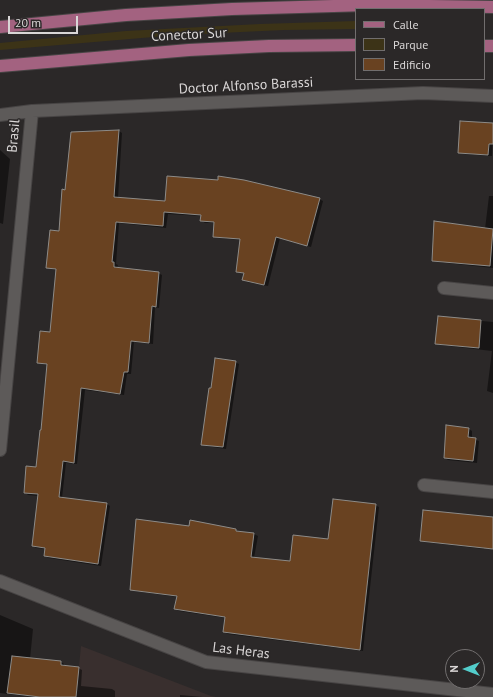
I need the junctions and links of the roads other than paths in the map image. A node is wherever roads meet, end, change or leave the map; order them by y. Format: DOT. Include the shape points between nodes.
graph roads {
  1 [pos="493,7"];
  2 [pos="0,27"];
  3 [pos="355,44"];
  4 [pos="0,66"];
  5 [pos="493,96"];
  6 [pos="32,111"];
  7 [pos="0,115"];
  8 [pos="444,288"];
  9 [pos="493,293"];
  10 [pos="0,450"];
  11 [pos="424,485"];
  12 [pos="493,492"];
  13 [pos="0,581"];
  14 [pos="493,694"];
  1 -- 2 [label="main road, Conector Sur" via="367,5 232,8"];
  3 -- 4 [label="main road, Conector Sur" via="182,50"];
  5 -- 6 [label="street, Doctor Alfonso Barassi" via="423,93"];
  6 -- 7 [label="street, Doctor Alfonso Barassi"];
  6 -- 10 [label="street, Brasil"];
  8 -- 9 [label="street"];
  11 -- 12 [label="street"];
  13 -- 14 [label="street, Las Heras" via="206,662"];
}
